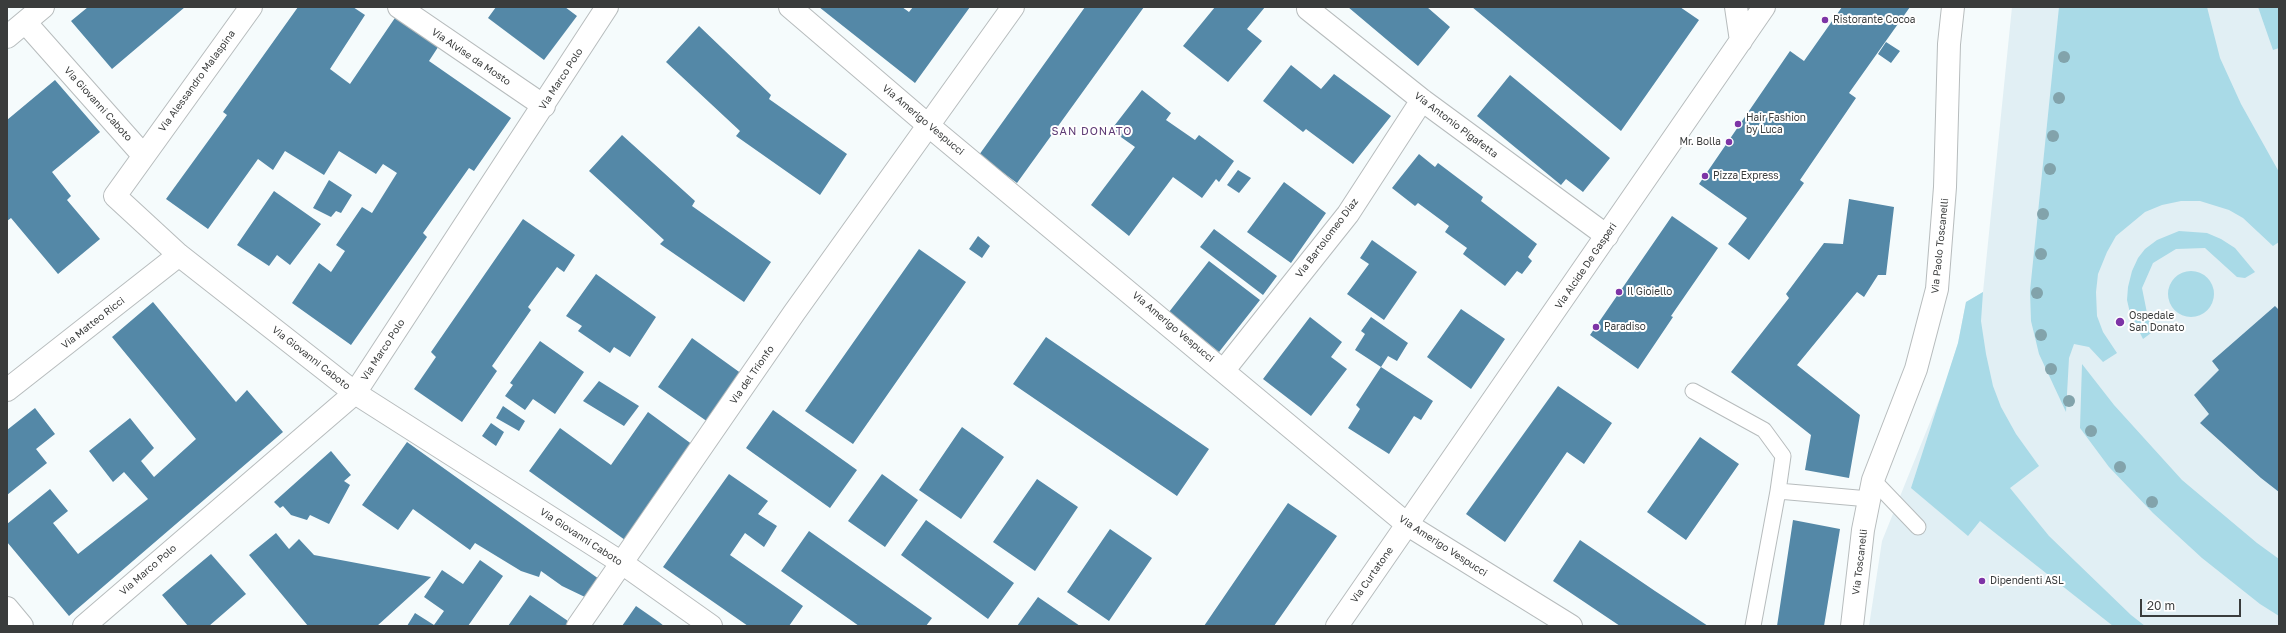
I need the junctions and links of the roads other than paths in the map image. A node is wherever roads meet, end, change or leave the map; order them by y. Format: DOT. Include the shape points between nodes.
graph roads {
  1 [pos="44,7"];
  2 [pos="250,7"];
  3 [pos="399,7"];
  4 [pos="607,7"];
  5 [pos="790,7"];
  6 [pos="1013,7"];
  7 [pos="1736,7"];
  8 [pos="1764,7"];
  9 [pos="1953,7"];
  10 [pos="1308,9"];
  11 [pos="25,22"];
  12 [pos="7,37"];
  13 [pos="1741,41"];
  14 [pos="1422,100"];
  15 [pos="544,106"];
  16 [pos="929,126"];
  17 [pos="143,155"];
  18 [pos="1607,236"];
  19 [pos="179,255"];
  20 [pos="1224,370"];
  21 [pos="7,390"];
  22 [pos="1692,390"];
  23 [pos="355,393"];
  24 [pos="1871,490"];
  25 [pos="1778,491"];
  26 [pos="1408,524"];
  27 [pos="1918,527"];
  28 [pos="622,563"];
  29 [pos="7,608"];
  30 [pos="22,626"];
  31 [pos="84,626"];
  32 [pos="578,626"];
  33 [pos="711,626"];
  34 [pos="1336,626"];
  35 [pos="1571,626"];
  36 [pos="1753,626"];
  37 [pos="1852,626"];
  1 -- 11 [label="street"];
  2 -- 17 [label="street, Via Alessandro Malaspina"];
  3 -- 15 [label="street, Via Alvise da Mosto"];
  4 -- 15 [label="street, Via Marco Polo"];
  5 -- 16 [label="street, Via Amerigo Vespucci"];
  6 -- 16 [label="street, Via del Trionfo"];
  7 -- 13 [label="street"];
  8 -- 13 [label="street, Via Alcide De Gasperi"];
  9 -- 24 [label="street, Via Paolo Toscanelli" via="1949,44 1946,186 1937,289 1916,369"];
  10 -- 14 [label="street, Via Antonio Pigafetta"];
  11 -- 12 [label="street"];
  11 -- 17 [label="street, Via Giovanni Caboto"];
  13 -- 18 [label="street, Via Alcide De Gasperi"];
  14 -- 18 [label="street, Via Antonio Pigafetta"];
  14 -- 20 [label="street, Via Bartolomeo Diaz" via="1348,214"];
  15 -- 23 [label="street, Via Marco Polo"];
  16 -- 20 [label="street, Via Amerigo Vespucci"];
  16 -- 28 [label="street, Via del Trionfo" via="794,313"];
  17 -- 19 [label="street, Via Giovanni Caboto" via="115,196"];
  18 -- 26 [label="street, Via Alcide De Gasperi"];
  19 -- 21 [label="street, Via Matteo Ricci"];
  19 -- 23 [label="street, Via Giovanni Caboto"];
  20 -- 26 [label="street, Via Amerigo Vespucci"];
  22 -- 25 [label="lane" via="1764,430 1783,456"];
  23 -- 28 [label="street, Via Giovanni Caboto"];
  23 -- 31 [label="street, Via Marco Polo"];
  24 -- 25 [label="lane"];
  24 -- 27 [label="lane"];
  24 -- 37 [label="street, Via Toscanelli" via="1863,530"];
  25 -- 36 [label="lane"];
  26 -- 34 [label="street, Via Curtatone"];
  26 -- 35 [label="street, Via Amerigo Vespucci"];
  28 -- 32 [label="street, Via del Trionfo"];
  28 -- 33 [label="street, Via Giovanni Caboto"];
  29 -- 30 [label="street"];
}
